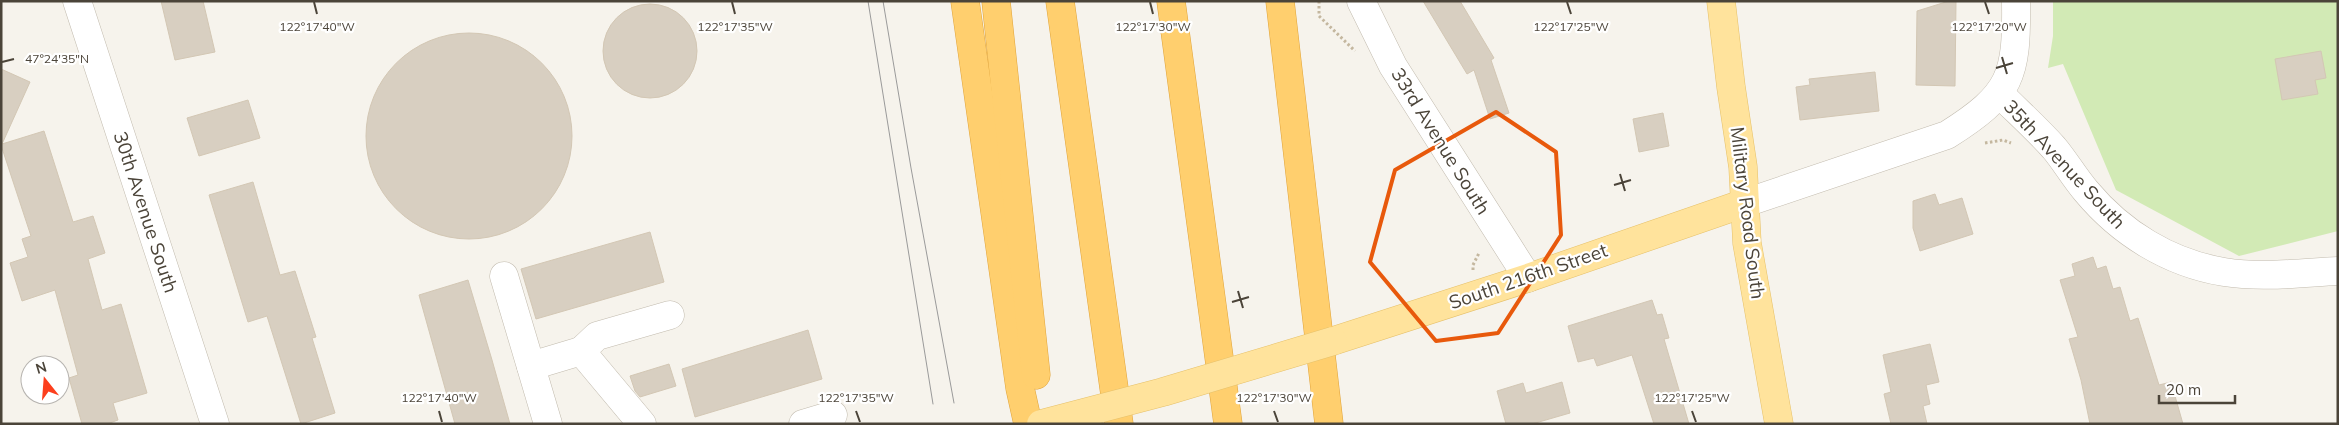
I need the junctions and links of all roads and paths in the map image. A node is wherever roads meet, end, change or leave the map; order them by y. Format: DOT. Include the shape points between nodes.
graph roads {
  1 [pos="77,1"];
  2 [pos="965,1"];
  3 [pos="996,1"];
  4 [pos="1060,1"];
  5 [pos="1171,1"];
  6 [pos="1280,1"];
  7 [pos="1361,1"];
  8 [pos="1721,1"];
  9 [pos="2016,1"];
  10 [pos="2000,94"];
  11 [pos="1745,203"];
  12 [pos="2338,271"];
  13 [pos="504,276"];
  14 [pos="1528,278"];
  15 [pos="670,314"];
  16 [pos="581,351"];
  17 [pos="531,366"];
  18 [pos="833,415"];
  19 [pos="214,424"];
  20 [pos="548,424"];
  21 [pos="642,424"];
  22 [pos="803,424"];
  23 [pos="1028,424"];
  24 [pos="1042,424"];
  25 [pos="1119,424"];
  26 [pos="1228,424"];
  27 [pos="1329,424"];
  28 [pos="1779,424"];
  1 -- 19 [label="street, 30th Avenue South"];
  2 -- 23 [label="highway" via="1020,388"];
  3 -- 24 [label="highway"];
  4 -- 25 [label="highway"];
  5 -- 26 [label="highway"];
  6 -- 27 [label="highway"];
  7 -- 14 [label="street, 33rd Avenue South" via="1398,74"];
  8 -- 11 [label="main road, Military Road South"];
  9 -- 10 [label="street, 35th Avenue South" via="2016,45 2011,72"];
  10 -- 11 [label="street, South 216th Street" via="1947,135"];
  10 -- 12 [label="street, 35th Avenue South" via="2054,148 2085,191 2113,220 2170,257 2226,273"];
  11 -- 14 [label="main road, South 216th Street"];
  11 -- 28 [label="main road, Military Road South" via="1747,243"];
  13 -- 17 [label="street"];
  14 -- 24 [label="main road, South 216th Street, bridge" via="1333,341"];
  15 -- 16 [label="street" via="597,336"];
  16 -- 17 [label="street"];
  16 -- 21 [label="street"];
  17 -- 20 [label="street"];
  18 -- 22 [label="street"];
}
